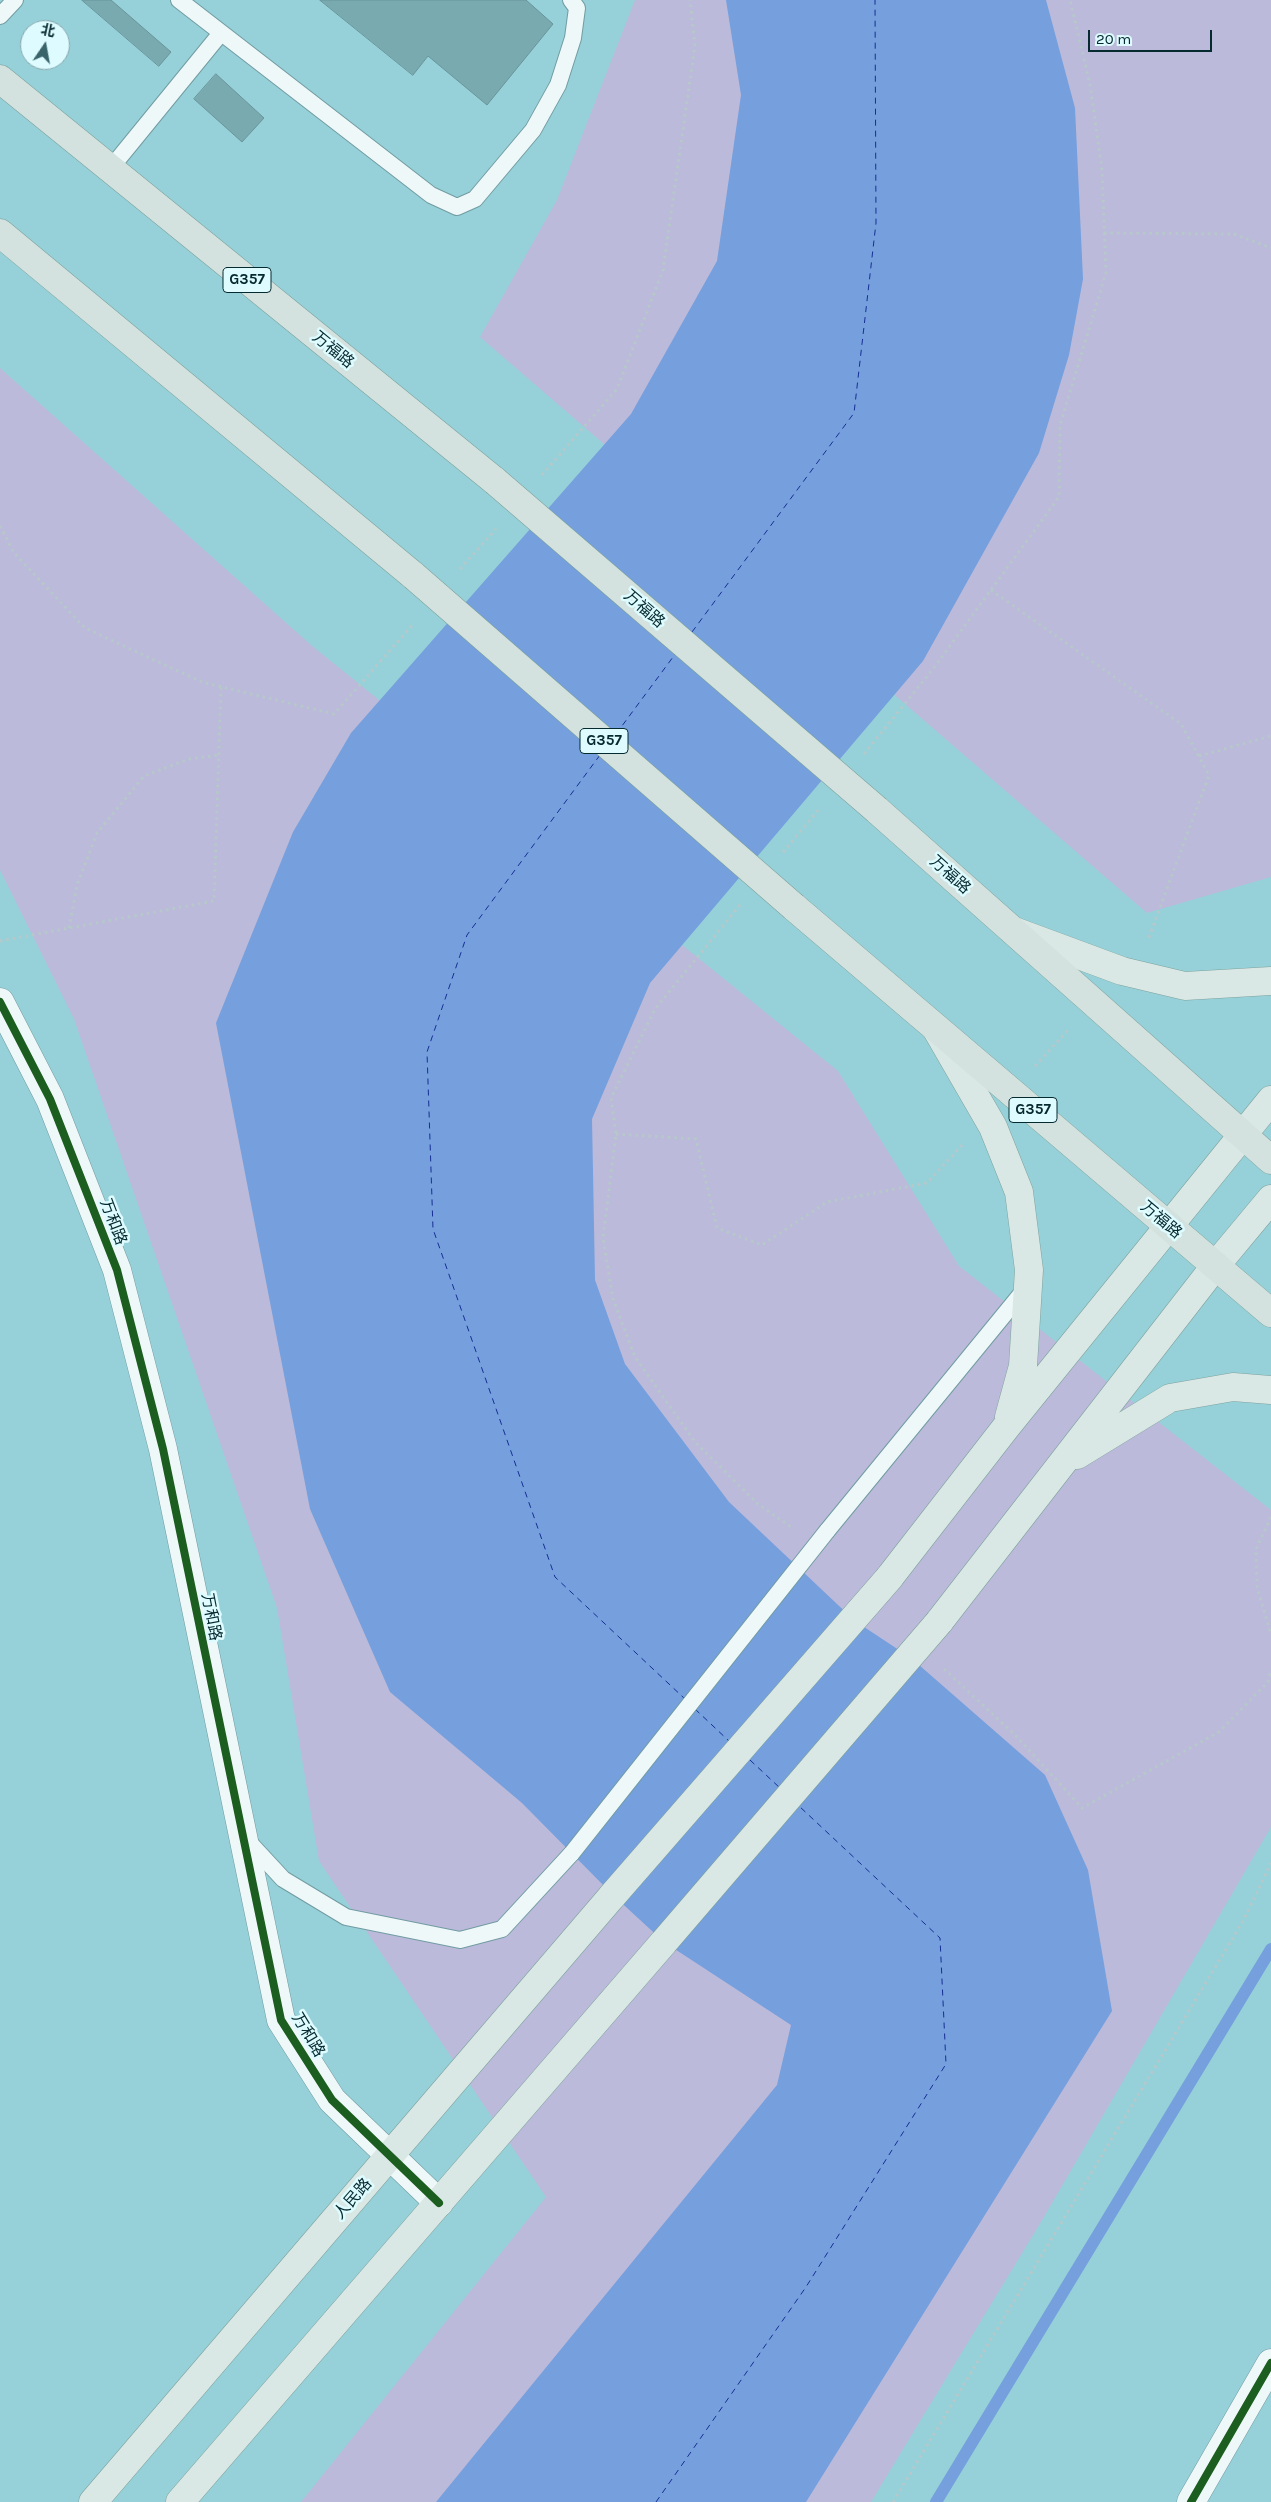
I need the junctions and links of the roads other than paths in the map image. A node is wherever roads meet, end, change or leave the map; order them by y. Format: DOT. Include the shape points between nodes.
graph roads {
  1 [pos="15,0"];
  2 [pos="179,0"];
  3 [pos="571,0"];
  4 [pos="0,16"];
  5 [pos="221,32"];
  6 [pos="0,79"];
  7 [pos="110,169"];
  8 [pos="0,233"];
  9 [pos="1011,930"];
  10 [pos="1271,981"];
  11 [pos="0,1002"];
  12 [pos="936,1027"];
  13 [pos="1271,1100"];
  14 [pos="1243,1135"];
  15 [pos="1271,1160"];
  16 [pos="1271,1199"];
  17 [pos="1168,1226"];
  18 [pos="1216,1266"];
  19 [pos="1028,1286"];
  20 [pos="1271,1313"];
  21 [pos="1270,1391"];
  22 [pos="1007,1426"];
  23 [pos="1061,1465"];
  24 [pos="242,1835"];
  25 [pos="389,2156"];
  26 [pos="439,2203"];
  27 [pos="1271,2363"];
  28 [pos="93,2502"];
  29 [pos="180,2502"];
  30 [pos="1191,2502"];
  1 -- 4 [label="lane"];
  2 -- 5 [label="lane"];
  3 -- 5 [label="lane" via="576,8 574,38 554,93 533,130 476,199 457,206 431,194"];
  5 -- 7 [label="lane"];
  6 -- 7 [label="highway, 万福路 / G357"];
  7 -- 9 [label="highway, 万福路 / G357, bridge" via="495,481 877,810"];
  8 -- 12 [label="highway, 万福路 / G357, bridge" via="414,576"];
  9 -- 10 [label="main road" via="1122,972 1185,986"];
  9 -- 14 [label="highway, 万福路 / G357"];
  11 -- 24 [label="street, 万和路" via="50,1099 118,1270 164,1449"];
  12 -- 17 [label="highway, 万福路 / G357"];
  12 -- 19 [label="main road" via="988,1118 1019,1192 1029,1270"];
  13 -- 14 [label="main road, 人民路"];
  14 -- 15 [label="highway, 万福路 / G357"];
  14 -- 17 [label="main road, 人民路"];
  16 -- 18 [label="main road"];
  17 -- 18 [label="highway, 万福路 / G357"];
  17 -- 22 [label="main road, 人民路"];
  18 -- 20 [label="highway, 万福路 / G357"];
  18 -- 23 [label="main road"];
  19 -- 22 [label="main road" via="1023,1366"];
  19 -- 24 [label="lane, bridge" via="827,1531 572,1854 502,1929 460,1940 346,1917 283,1879"];
  21 -- 23 [label="main road" via="1233,1387 1170,1398"];
  22 -- 25 [label="main road, 人民路, bridge" via="889,1578"];
  23 -- 26 [label="main road, bridge" via="939,1622"];
  24 -- 25 [label="street, 万和路" via="281,2020 332,2100"];
  25 -- 26 [label="street, 万和路"];
  25 -- 28 [label="main road, 人民路"];
  26 -- 29 [label="main road"];
  27 -- 30 [label="street"];
}
